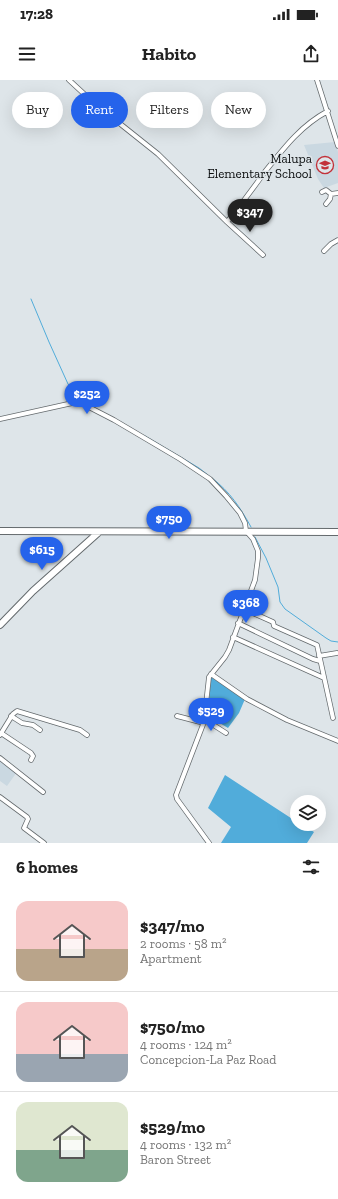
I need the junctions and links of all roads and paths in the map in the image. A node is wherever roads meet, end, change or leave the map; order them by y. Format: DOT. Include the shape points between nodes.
graph roads {
  1 [pos="69,80"];
  2 [pos="317,80"];
  3 [pos="328,111"];
  4 [pos="338,146"];
  5 [pos="322,192"];
  6 [pos="338,193"];
  7 [pos="332,194"];
  8 [pos="326,204"];
  9 [pos="227,222"];
  10 [pos="338,240"];
  11 [pos="324,251"];
  12 [pos="263,256"];
  13 [pos="0,419"];
  14 [pos="0,531"];
  15 [pos="246,531"];
  16 [pos="99,532"];
  17 [pos="338,532"];
  18 [pos="244,610"];
  19 [pos="238,623"];
  20 [pos="0,625"];
  21 [pos="234,637"];
  22 [pos="337,653"];
  23 [pos="320,659"];
  24 [pos="211,674"];
  25 [pos="324,678"];
  26 [pos="11,716"];
  27 [pos="178,716"];
  28 [pos="333,718"];
  29 [pos="204,721"];
  30 [pos="40,730"];
  31 [pos="226,733"];
  32 [pos="0,734"];
  33 [pos="88,735"];
  34 [pos="338,742"];
  35 [pos="0,758"];
  36 [pos="31,760"];
  37 [pos="42,792"];
  38 [pos="0,797"];
  39 [pos="44,843"];
  40 [pos="209,843"];
  1 -- 9 [label="street" via="158,154"];
  2 -- 3 [label="street"];
  3 -- 4 [label="street"];
  3 -- 9 [label="street" via="315,118 284,148"];
  5 -- 7 [label="street" via="326,190"];
  6 -- 7 [label="street"];
  7 -- 8 [label="street"];
  9 -- 12 [label="street"];
  10 -- 11 [label="street"];
  13 -- 15 [label="street" via="77,402 83,404 180,458 206,476 240,513"];
  14 -- 16 [label="main road"];
  15 -- 16 [label="main road"];
  15 -- 17 [label="main road"];
  15 -- 18 [label="street" via="256,545 258,558 255,580"];
  16 -- 20 [label="main road"];
  18 -- 19 [label="street"];
  18 -- 23 [label="street" via="317,645"];
  19 -- 21 [label="street"];
  19 -- 23 [label="street" via="313,659"];
  21 -- 24 [label="street" via="226,655"];
  21 -- 25 [label="street"];
  22 -- 23 [label="street"];
  23 -- 25 [label="street"];
  24 -- 29 [label="street" via="207,682"];
  24 -- 34 [label="street" via="247,699 286,720"];
  25 -- 28 [label="street"];
  26 -- 30 [label="street"];
  26 -- 32 [label="street"];
  26 -- 33 [label="street" via="14,712 19,712 80,730"];
  27 -- 29 [label="street"];
  29 -- 31 [label="street"];
  29 -- 40 [label="street" via="176,797"];
  32 -- 36 [label="street" via="33,754"];
  35 -- 37 [label="street"];
  38 -- 39 [label="street" via="27,817 24,828"];
}
